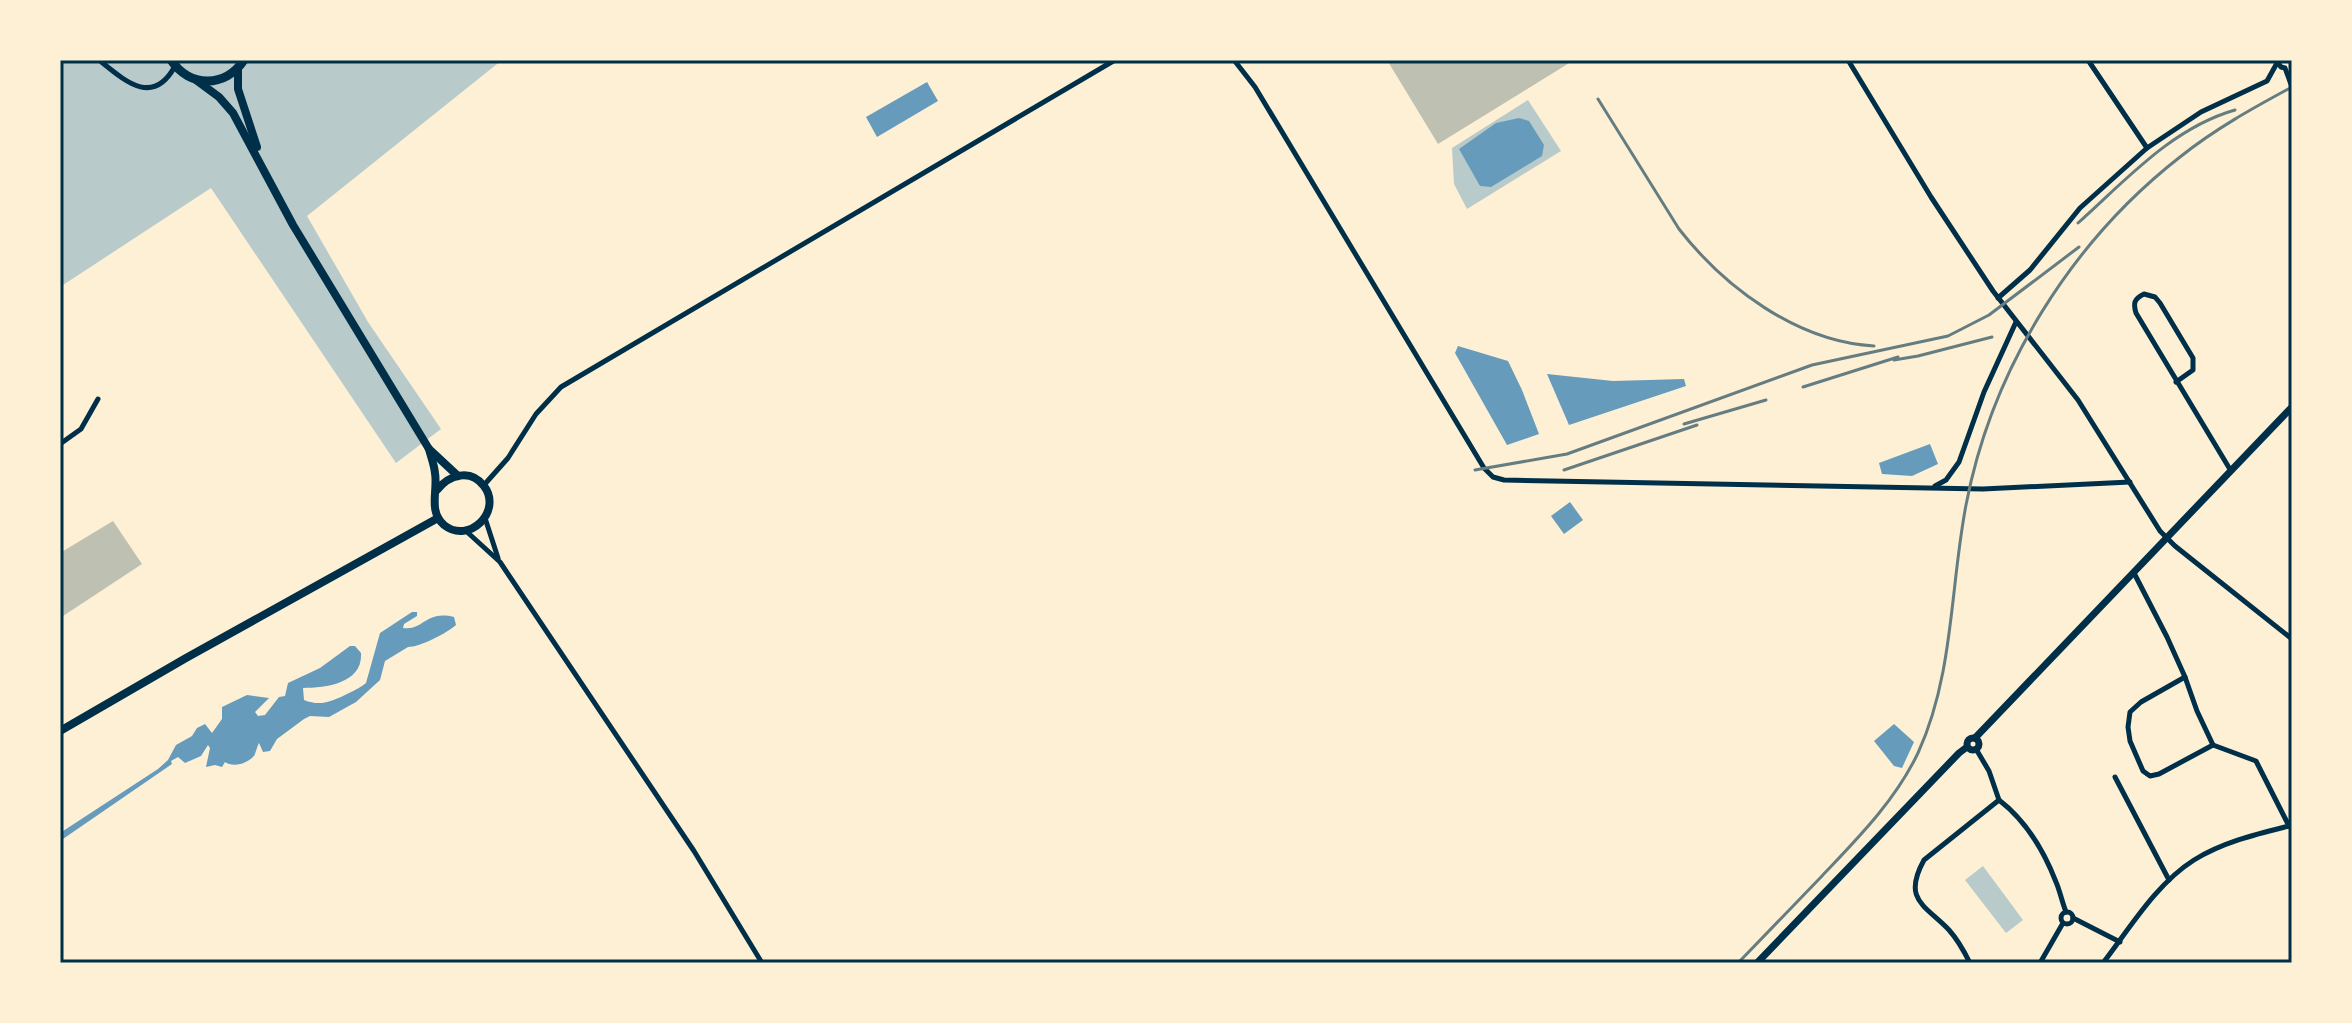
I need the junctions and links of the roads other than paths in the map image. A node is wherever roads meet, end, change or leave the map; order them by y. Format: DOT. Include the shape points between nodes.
graph roads {
  1 [pos="99,60"];
  2 [pos="1115,60"];
  3 [pos="1234,60"];
  4 [pos="1848,60"];
  5 [pos="2088,60"];
  6 [pos="2276,62"];
  7 [pos="173,63"];
  8 [pos="241,64"];
  9 [pos="2289,68"];
  10 [pos="196,80"];
  11 [pos="2292,87"];
  12 [pos="2147,148"];
  13 [pos="267,174"];
  14 [pos="1998,298"];
  15 [pos="2016,322"];
  16 [pos="2176,382"];
  17 [pos="98,399"];
  18 [pos="2292,407"];
  19 [pos="60,444"];
  20 [pos="429,449"];
  21 [pos="2231,471"];
  22 [pos="458,476"];
  23 [pos="2130,482"];
  24 [pos="483,485"];
  25 [pos="1926,488"];
  26 [pos="437,490"];
  27 [pos="438,518"];
  28 [pos="485,518"];
  29 [pos="466,531"];
  30 [pos="2167,538"];
  31 [pos="500,562"];
  32 [pos="2134,573"];
  33 [pos="2292,639"];
  34 [pos="2185,677"];
  35 [pos="60,731"];
  36 [pos="2213,745"];
  37 [pos="1972,748"];
  38 [pos="2115,777"];
  39 [pos="1999,800"];
  40 [pos="2290,825"];
  41 [pos="2169,880"];
  42 [pos="2066,912"];
  43 [pos="2073,918"];
  44 [pos="2063,923"];
  45 [pos="2120,942"];
  46 [pos="762,963"];
  47 [pos="1757,963"];
  48 [pos="1970,963"];
  49 [pos="2040,963"];
  50 [pos="2103,963"];
  1 -- 7 [label="street" via="128,84 142,88 168,80"];
  2 -- 24 [label="street" via="561,387"];
  3 -- 25 [label="street" via="1484,468 1498,479"];
  4 -- 14 [label="street"];
  5 -- 12 [label="street"];
  6 -- 9 [label="street"];
  6 -- 12 [label="street" via="2267,81 2201,112"];
  7 -- 10 [label="main road"];
  8 -- 10 [label="main road" via="219,80"];
  8 -- 13 [label="main road" via="238,89"];
  9 -- 11 [label="street"];
  10 -- 13 [label="main road" via="233,113"];
  12 -- 14 [label="street" via="2080,208 2030,270"];
  13 -- 20 [label="main road"];
  14 -- 15 [label="street"];
  15 -- 23 [label="street" via="2078,400"];
  15 -- 25 [label="street" via="1959,462 1946,480"];
  16 -- 16 [label="street" via="2136,313 2134,302 2144,294 2160,303 2193,358 2193,370"];
  16 -- 21 [label="street"];
  17 -- 19 [label="street" via="81,429"];
  18 -- 21 [label="street"];
  20 -- 22 [label="main road"];
  20 -- 26 [label="main road"];
  21 -- 30 [label="street"];
  22 -- 24 [label="main road"];
  22 -- 26 [label="main road"];
  23 -- 25 [label="street"];
  23 -- 30 [label="street"];
  24 -- 28 [label="main road" via="490,501"];
  26 -- 27 [label="main road"];
  27 -- 29 [label="main road" via="450,528"];
  27 -- 35 [label="main road"];
  28 -- 29 [label="main road"];
  28 -- 31 [label="street"];
  29 -- 31 [label="street"];
  30 -- 32 [label="street"];
  30 -- 33 [label="street"];
  31 -- 46 [label="street" via="694,851"];
  32 -- 34 [label="street"];
  32 -- 37 [label="street" via="1975,738 1979,743"];
  34 -- 36 [label="street"];
  34 -- 36 [label="street" via="2130,712 2135,753 2143,771 2154,776"];
  36 -- 40 [label="street" via="2256,761"];
  37 -- 39 [label="street" via="1989,771"];
  37 -- 47 [label="street" via="1959,753"];
  38 -- 41 [label="street"];
  39 -- 42 [label="street" via="2041,848"];
  39 -- 48 [label="street" via="1924,860 1917,873 1917,898"];
  40 -- 41 [label="street" via="2224,845"];
  41 -- 45 [label="street"];
  42 -- 43 [label="street"];
  42 -- 44 [label="street"];
  43 -- 44 [label="street"];
  43 -- 45 [label="street"];
  44 -- 49 [label="street"];
  45 -- 50 [label="street"];
}
